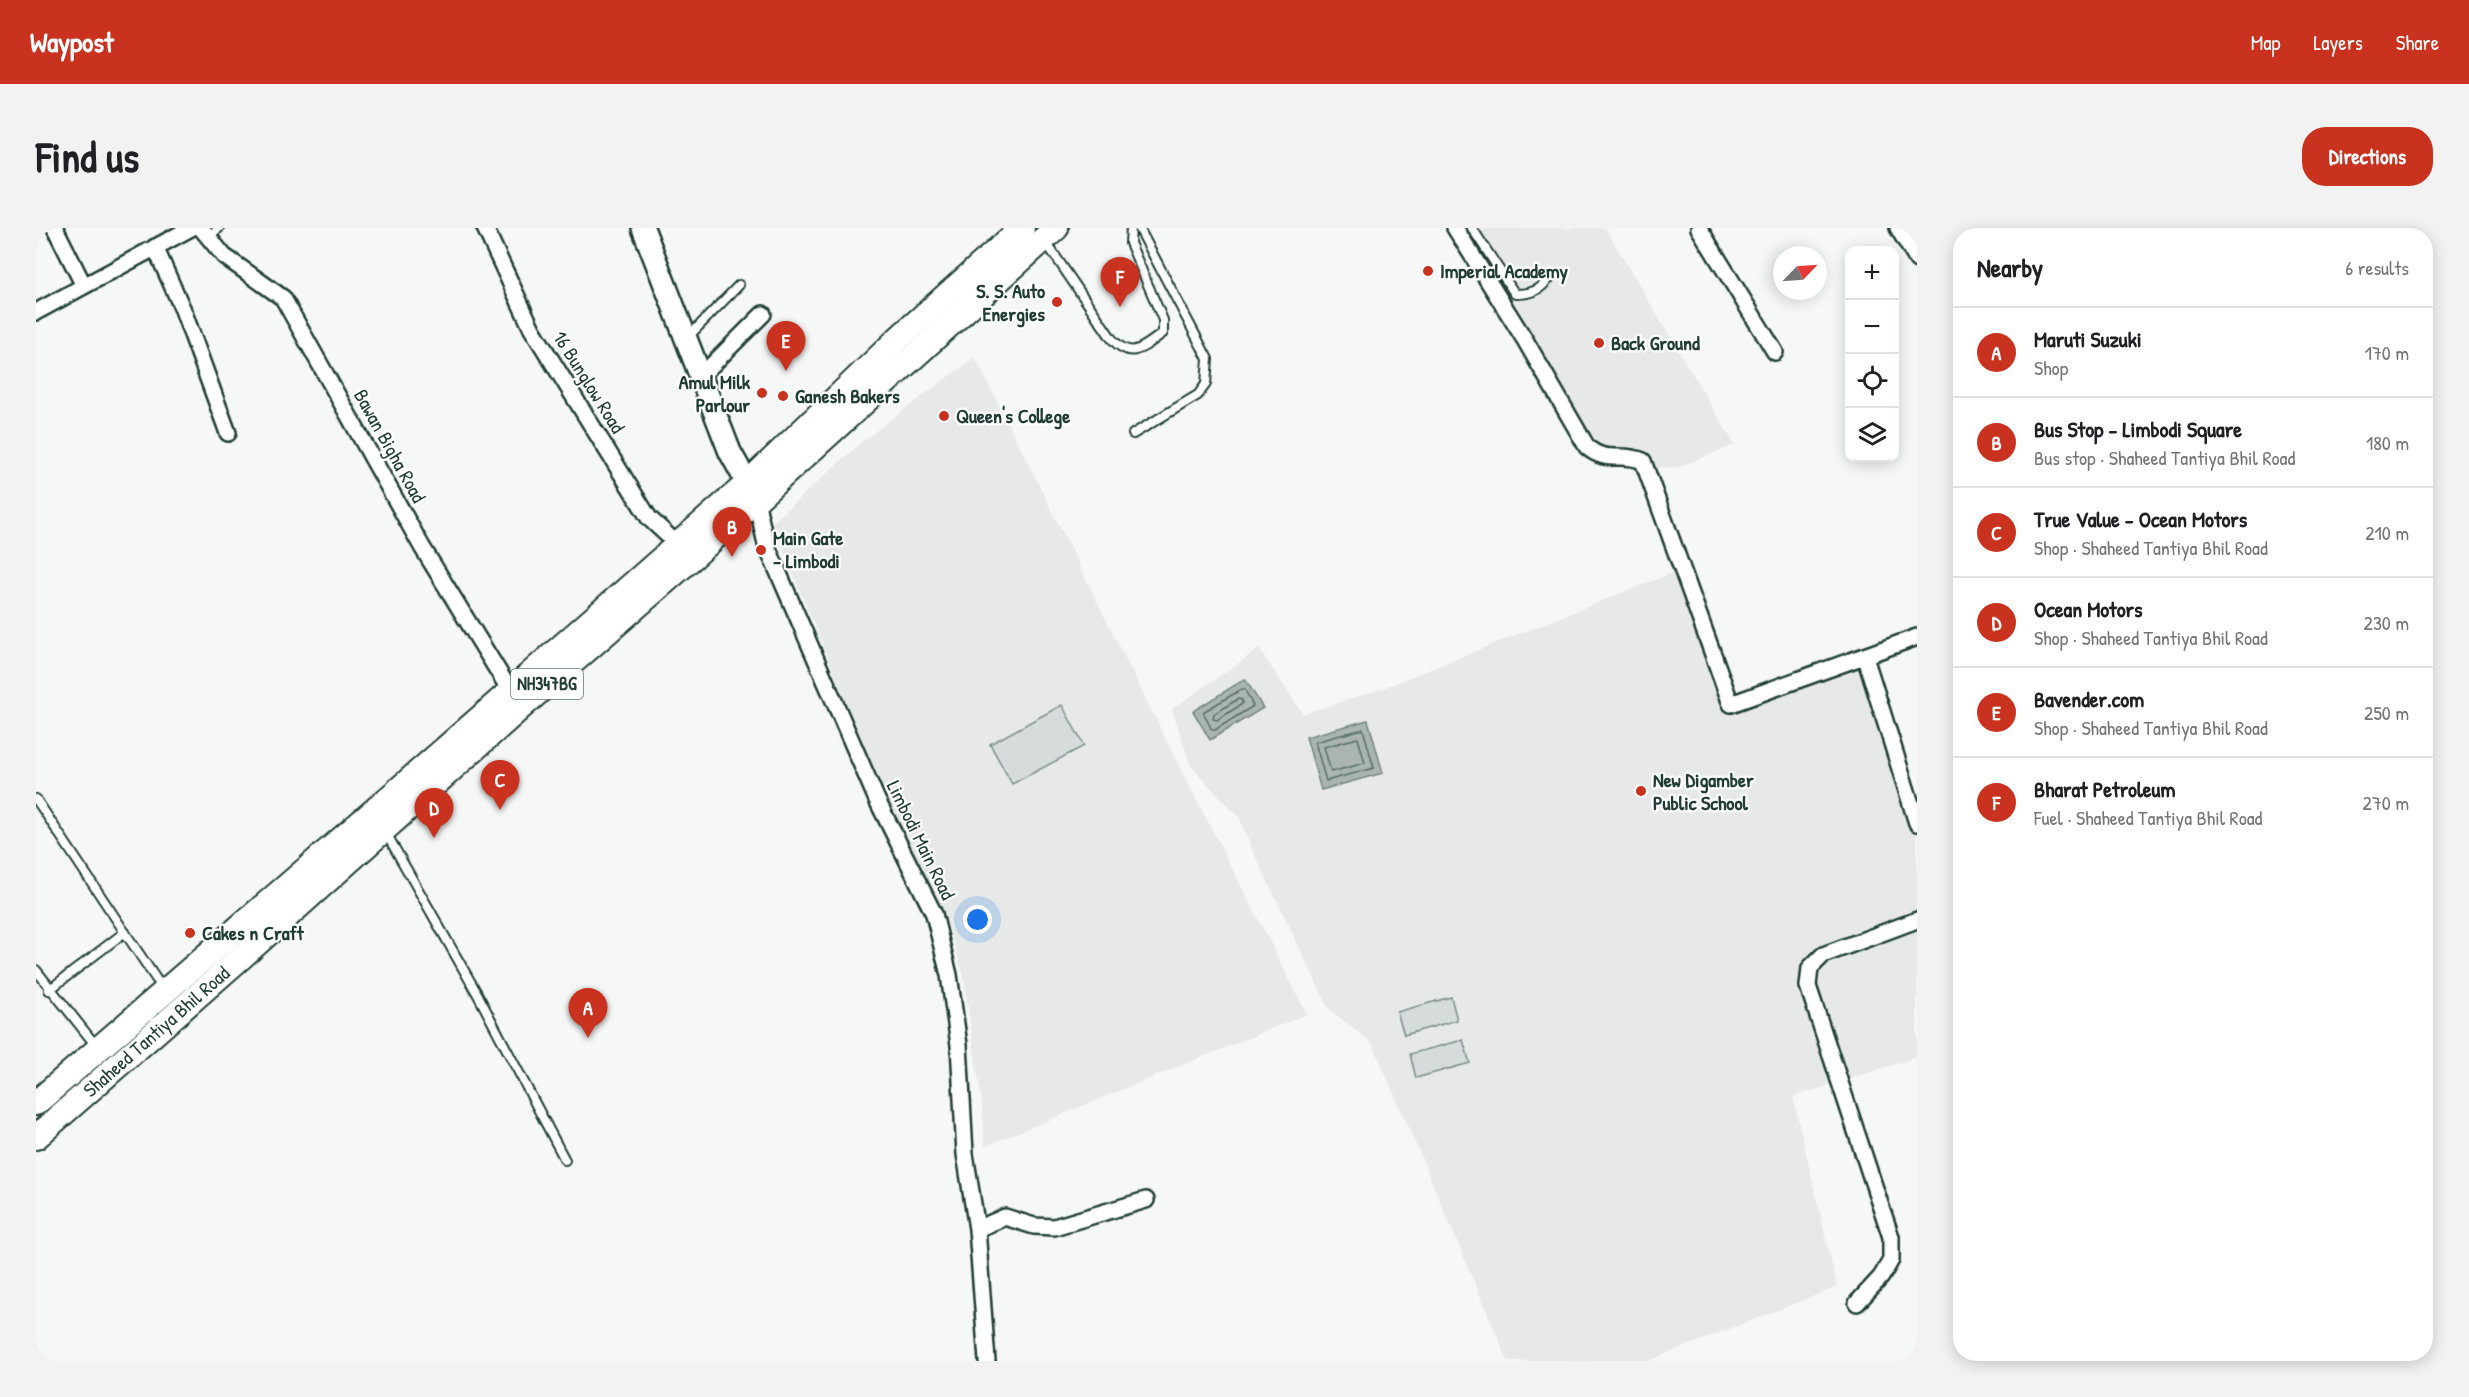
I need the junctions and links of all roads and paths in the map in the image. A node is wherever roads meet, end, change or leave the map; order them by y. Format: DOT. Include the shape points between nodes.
graph roads {
  1 [pos="55,228"];
  2 [pos="190,228"];
  3 [pos="484,228"];
  4 [pos="643,228"];
  5 [pos="1022,228"];
  6 [pos="1131,228"];
  7 [pos="1140,228"];
  8 [pos="1455,228"];
  9 [pos="1472,228"];
  10 [pos="1699,228"];
  11 [pos="1898,228"];
  12 [pos="209,231"];
  13 [pos="1050,233"];
  14 [pos="155,248"];
  15 [pos="1917,260"];
  16 [pos="1549,279"];
  17 [pos="739,285"];
  18 [pos="84,286"];
  19 [pos="36,312"];
  20 [pos="763,314"];
  21 [pos="687,338"];
  22 [pos="1775,352"];
  23 [pos="700,377"];
  24 [pos="228,433"];
  25 [pos="1133,434"];
  26 [pos="752,492"];
  27 [pos="678,545"];
  28 [pos="1917,637"];
  29 [pos="1865,657"];
  30 [pos="516,699"];
  31 [pos="36,800"];
  32 [pos="1917,823"];
  33 [pos="384,829"];
  34 [pos="1917,920"];
  35 [pos="125,932"];
  36 [pos="36,970"];
  37 [pos="49,990"];
  38 [pos="165,992"];
  39 [pos="99,1049"];
  40 [pos="36,1103"];
  41 [pos="36,1137"];
  42 [pos="565,1160"];
  43 [pos="1146,1200"];
  44 [pos="977,1229"];
  45 [pos="1857,1303"];
  46 [pos="987,1361"];
  1 -- 18 [label="street"];
  2 -- 14 [label="street"];
  3 -- 27 [label="street, 16 Bunglow Road" via="532,329 649,518"];
  4 -- 21 [label="street"];
  5 -- 26 [label="main road, Shaheed Tantiya Bhil Road / NH347BG" via="898,339"];
  6 -- 13 [label="lane" via="1130,243 1159,307 1163,327 1163,333 1131,352 1121,350 1112,339"];
  7 -- 25 [label="lane" via="1208,359 1206,384 1198,395"];
  8 -- 29 [label="street" via="1587,447 1596,455 1643,460 1731,704"];
  9 -- 16 [label="lane" via="1515,294 1530,294"];
  10 -- 22 [label="street"];
  11 -- 15 [label="street"];
  12 -- 30 [label="street, Bawan Bigha Road" via="224,256 283,298 422,547"];
  13 -- 26 [label="main road, Shaheed Tantiya Bhil Road / NH347BG"];
  14 -- 18 [label="street"];
  14 -- 24 [label="street" via="183,310"];
  17 -- 21 [label="lane"];
  18 -- 19 [label="street"];
  20 -- 23 [label="street"];
  21 -- 23 [label="street"];
  23 -- 26 [label="street" via="730,452"];
  26 -- 27 [label="main road, Shaheed Tantiya Bhil Road / NH347BG"];
  26 -- 30 [label="main road, Shaheed Tantiya Bhil Road / NH347BG"];
  26 -- 44 [label="street, Limbodi Main Road" via="766,544 877,800 934,914 949,975 959,1045 965,1154"];
  27 -- 30 [label="main road, Shaheed Tantiya Bhil Road / NH347BG"];
  28 -- 29 [label="street"];
  29 -- 32 [label="street"];
  30 -- 33 [label="main road, Shaheed Tantiya Bhil Road / NH347BG"];
  30 -- 38 [label="main road, Shaheed Tantiya Bhil Road / NH347BG"];
  31 -- 35 [label="lane"];
  33 -- 41 [label="main road, Shaheed Tantiya Bhil Road / NH347BG"];
  33 -- 42 [label="lane"];
  34 -- 45 [label="street" via="1823,955 1810,968 1808,986 1892,1237 1891,1260"];
  35 -- 37 [label="lane"];
  35 -- 38 [label="lane"];
  36 -- 37 [label="lane"];
  37 -- 39 [label="lane"];
  38 -- 39 [label="main road, Shaheed Tantiya Bhil Road / NH347BG"];
  39 -- 40 [label="main road, Shaheed Tantiya Bhil Road / NH347BG"];
  43 -- 44 [label="street" via="1054,1227 1034,1226 1005,1217"];
  44 -- 46 [label="street, Limbodi Main Road"];
}
